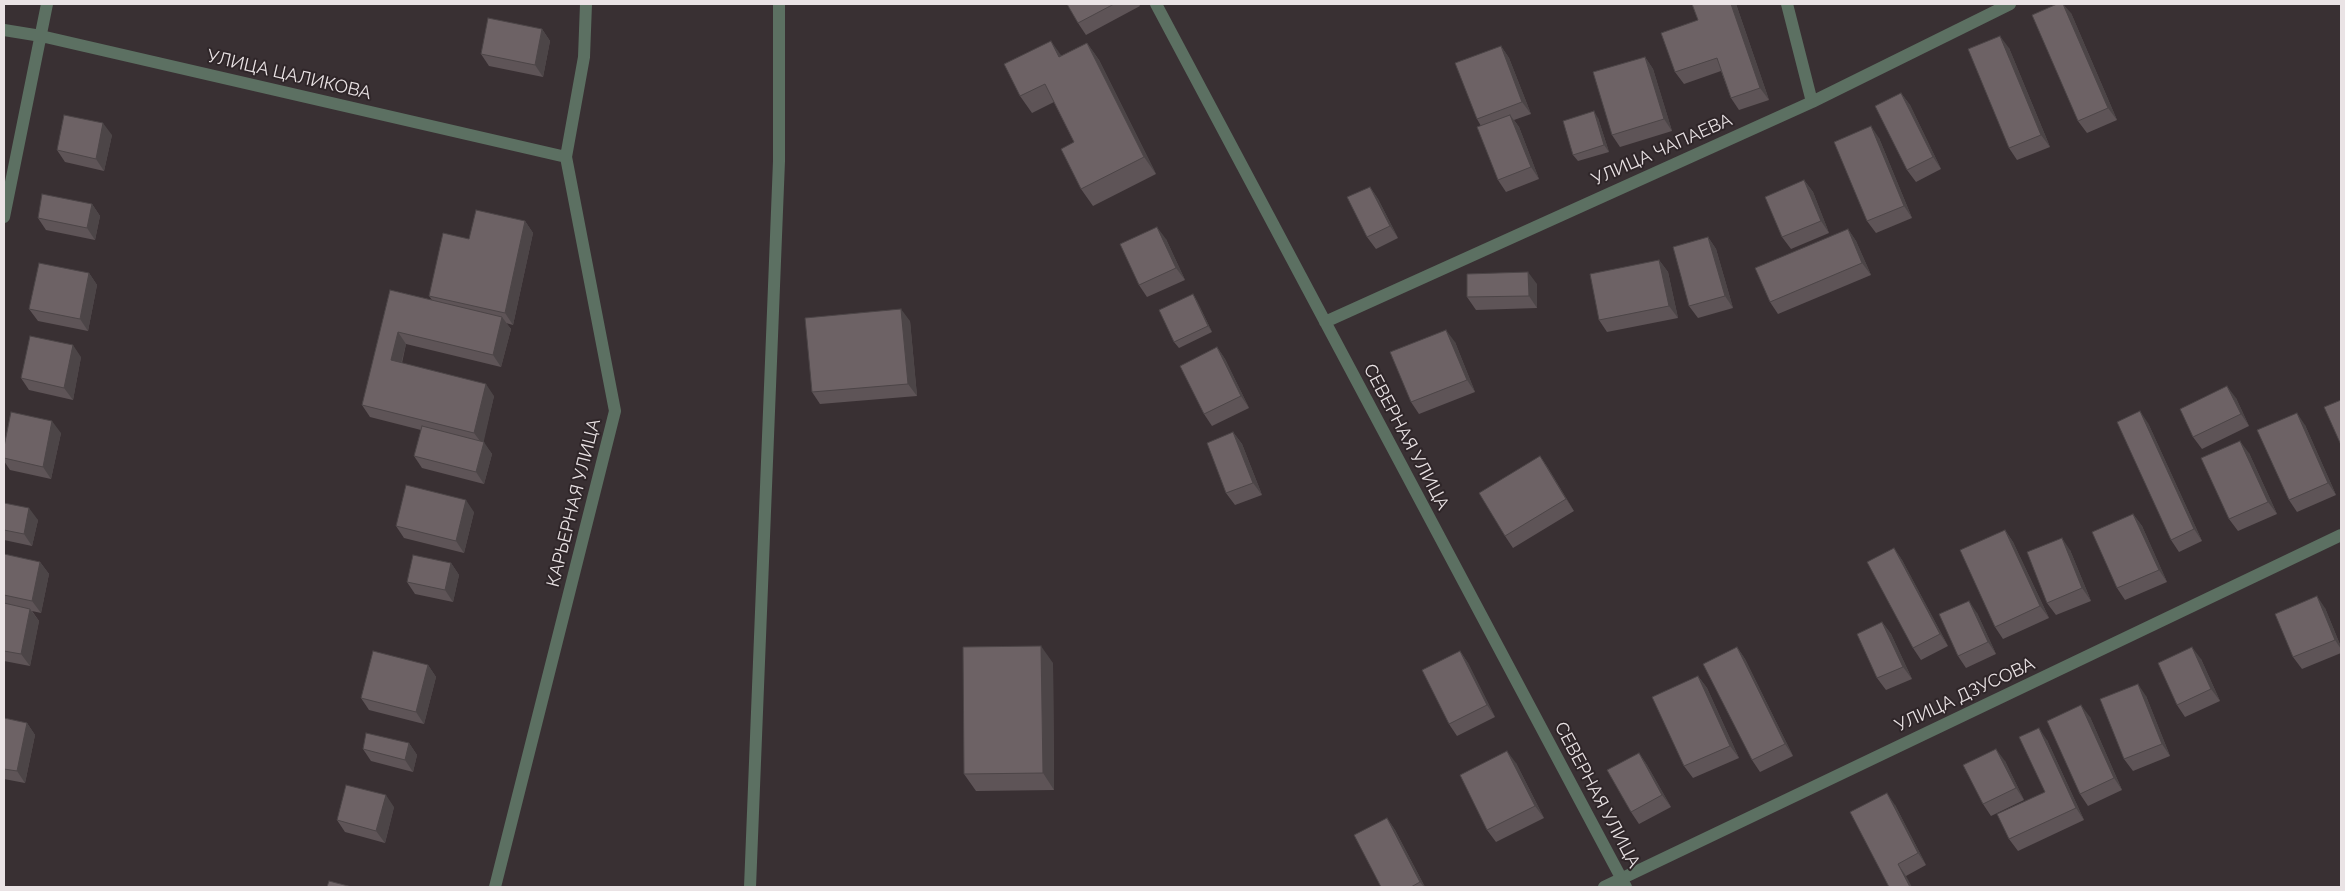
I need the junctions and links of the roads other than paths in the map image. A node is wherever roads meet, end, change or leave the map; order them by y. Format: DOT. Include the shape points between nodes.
graph roads {
  1 [pos="47,4"];
  2 [pos="586,4"];
  3 [pos="779,4"];
  4 [pos="1156,4"];
  5 [pos="1787,4"];
  6 [pos="2010,4"];
  7 [pos="4,30"];
  8 [pos="41,36"];
  9 [pos="1812,102"];
  10 [pos="566,158"];
  11 [pos="4,217"];
  12 [pos="1325,322"];
  13 [pos="2341,535"];
  14 [pos="1624,883"];
  15 [pos="495,887"];
  16 [pos="750,887"];
  17 [pos="1604,887"];
  1 -- 8 [label="street"];
  2 -- 10 [label="street, КАРЬЕРНАЯ УЛИЦА" via="584,56"];
  3 -- 16 [label="street" via="779,161"];
  4 -- 12 [label="street, СЕВЕРНАЯ УЛИЦА"];
  5 -- 9 [label="street"];
  6 -- 9 [label="street, УЛИЦА ЧАПАЕВА"];
  7 -- 8 [label="street, УЛИЦА ЦАЛИКОВА"];
  8 -- 10 [label="street, УЛИЦА ЦАЛИКОВА"];
  8 -- 11 [label="street"];
  9 -- 12 [label="street, УЛИЦА ЧАПАЕВА"];
  10 -- 15 [label="street, КАРЬЕРНАЯ УЛИЦА" via="614,412"];
  12 -- 14 [label="street, СЕВЕРНАЯ УЛИЦА"];
  13 -- 14 [label="street, УЛИЦА ДЗУСОВА"];
  14 -- 17 [label="street, УЛИЦА ДЗУСОВА"];
}
